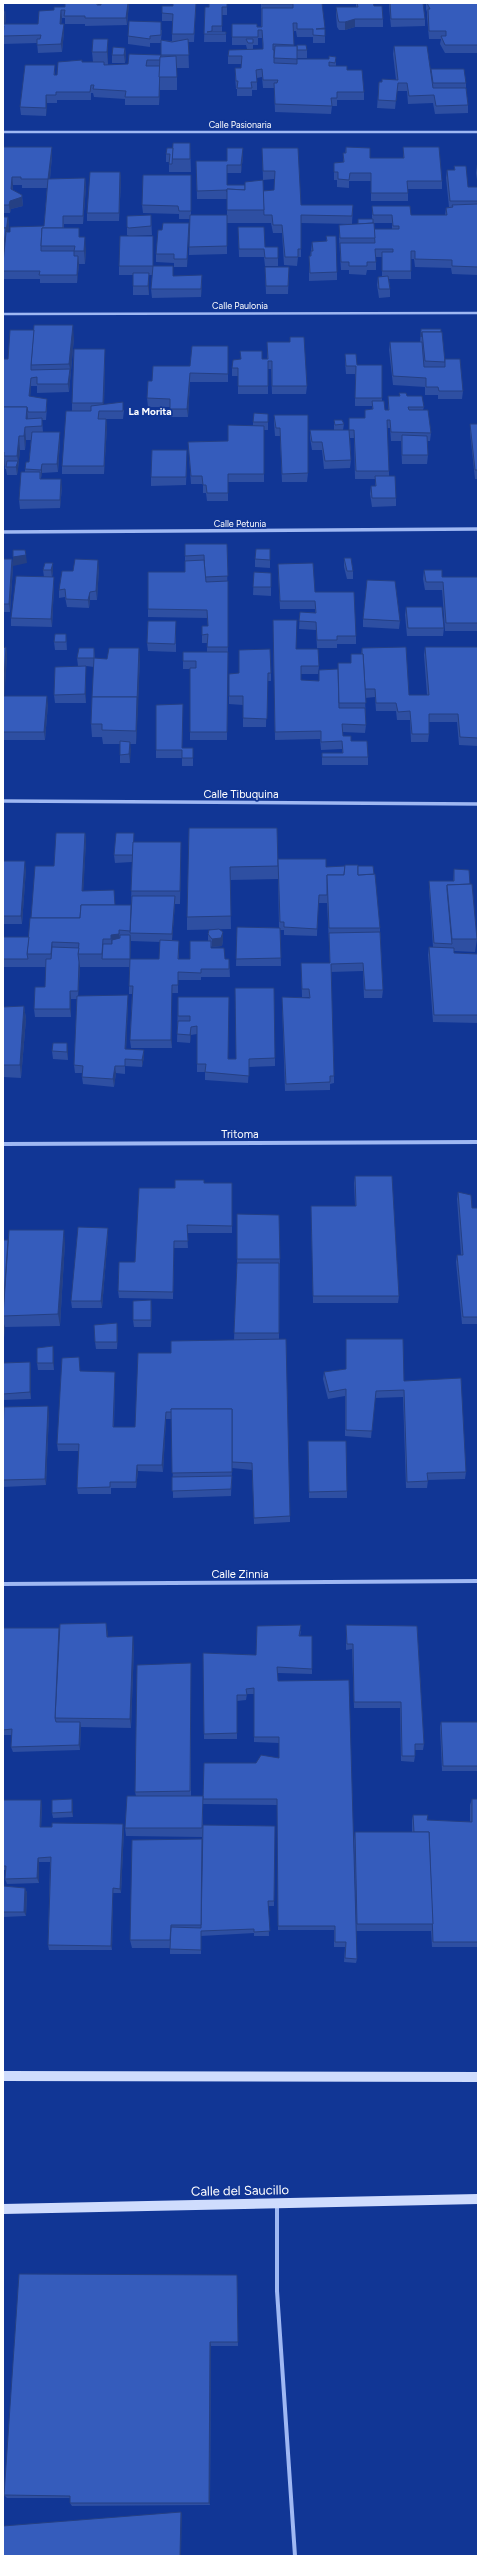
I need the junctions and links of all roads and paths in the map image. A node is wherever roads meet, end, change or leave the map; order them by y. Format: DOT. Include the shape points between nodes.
graph roads {
  1 [pos="3,132"];
  2 [pos="478,132"];
  3 [pos="478,313"];
  4 [pos="3,314"];
  5 [pos="478,530"];
  6 [pos="3,532"];
  7 [pos="3,801"];
  8 [pos="478,804"];
  9 [pos="478,1142"];
  10 [pos="3,1144"];
  11 [pos="478,1581"];
  12 [pos="3,1584"];
  13 [pos="3,2076"];
  14 [pos="478,2077"];
  15 [pos="478,2199"];
  16 [pos="277,2203"];
  17 [pos="3,2209"];
  18 [pos="294,2556"];
  1 -- 2 [label="street, Calle Pasionaria"];
  3 -- 4 [label="street, Calle Paulonia"];
  5 -- 6 [label="street, Calle Petunia"];
  7 -- 8 [label="street, Calle Tibuquina"];
  9 -- 10 [label="street, Tritoma"];
  11 -- 12 [label="street, Calle Zinnia"];
  13 -- 14 [label="street"];
  15 -- 16 [label="street, Calle del Saucillo"];
  16 -- 17 [label="street, Calle del Saucillo"];
  16 -- 18 [label="lane" via="277,2291"];
}
